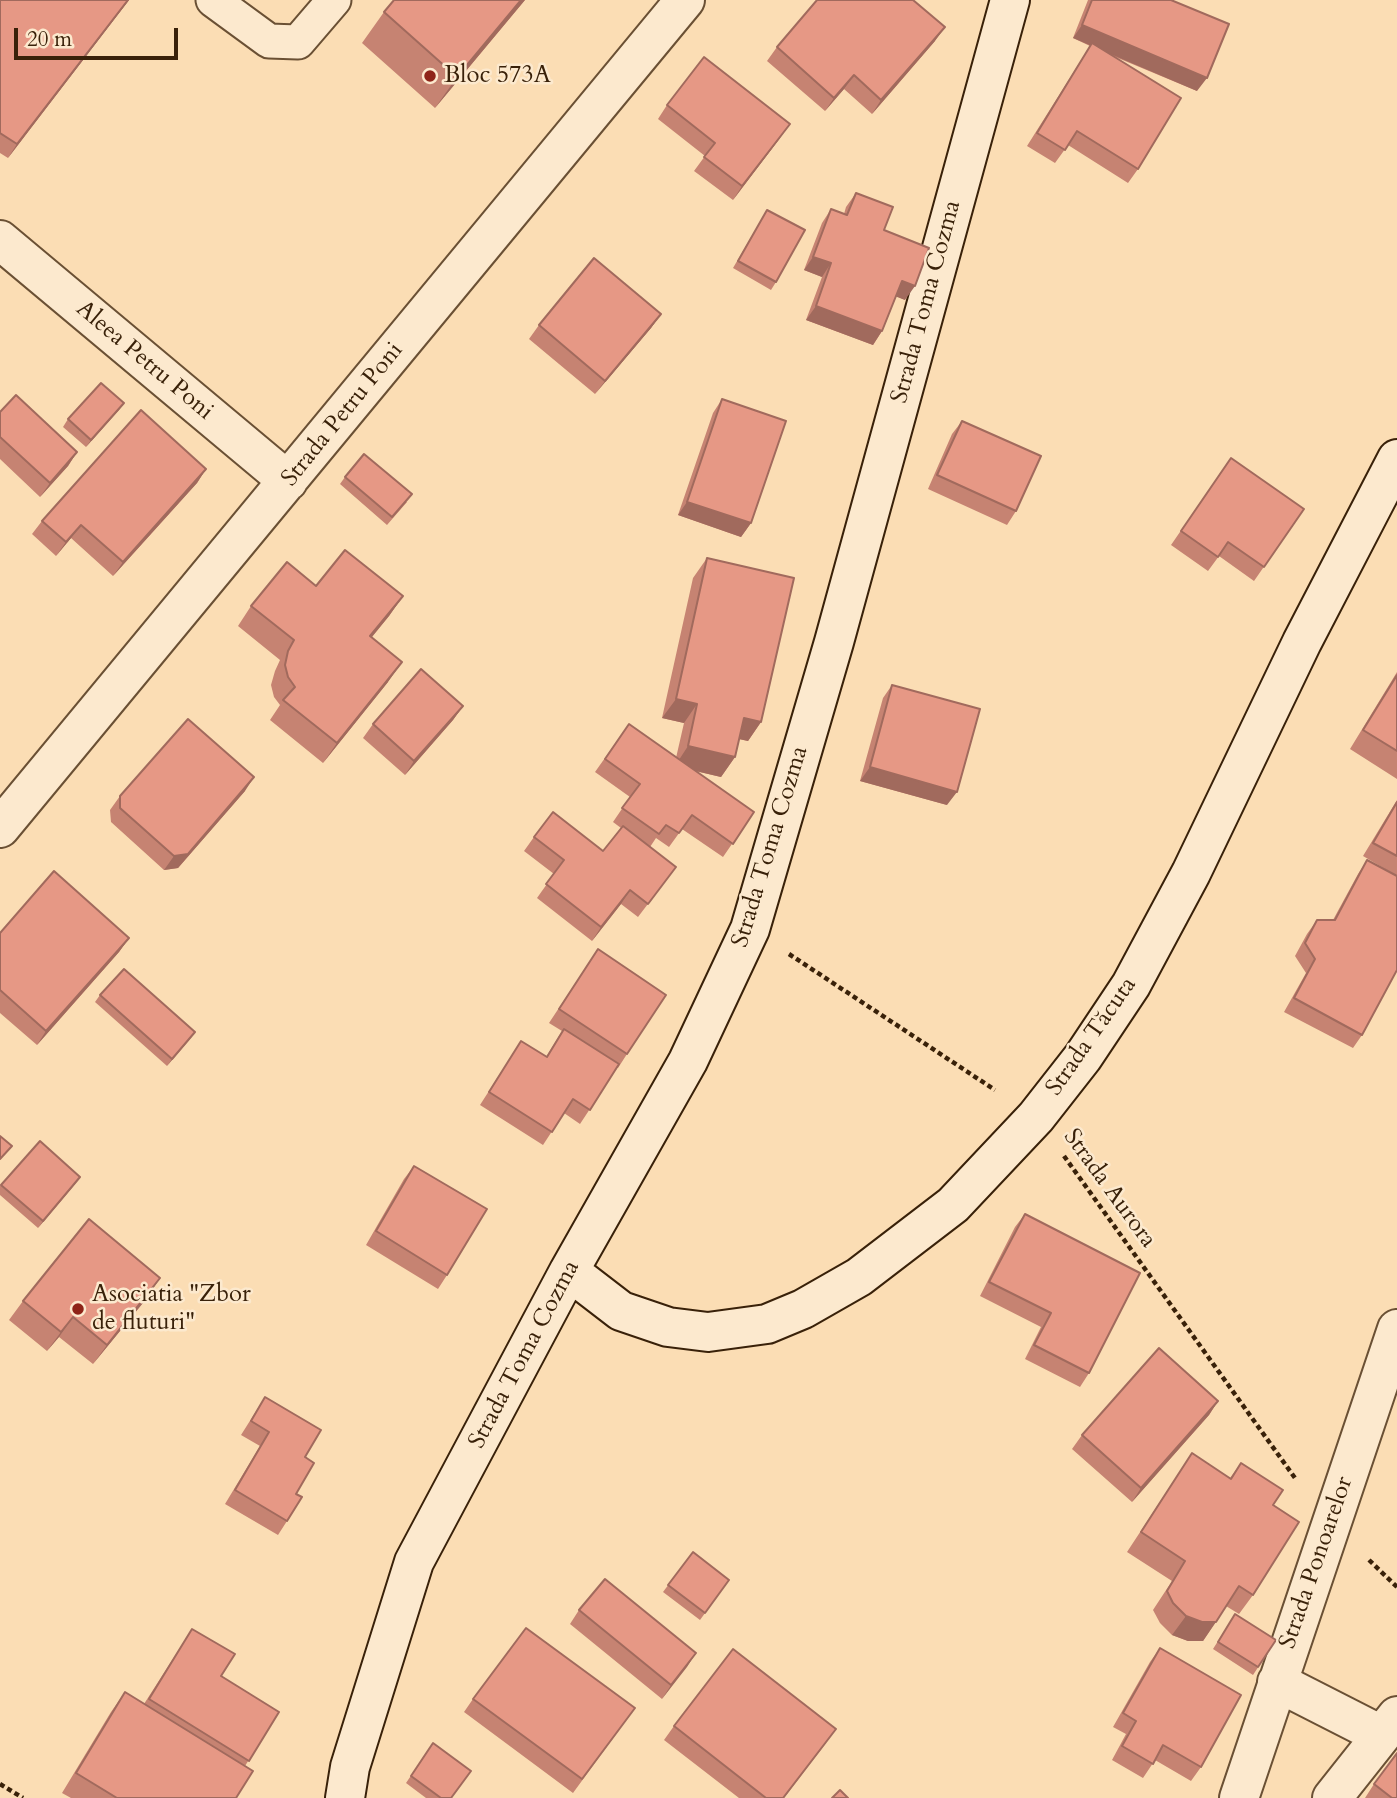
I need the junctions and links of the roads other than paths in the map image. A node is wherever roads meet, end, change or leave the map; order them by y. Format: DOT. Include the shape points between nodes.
graph roads {
  1 [pos="213,0"];
  2 [pos="334,0"];
  3 [pos="685,0"];
  4 [pos="1010,0"];
  5 [pos="0,240"];
  6 [pos="1397,459"];
  7 [pos="288,481"];
  8 [pos="0,828"];
  9 [pos="569,1271"];
  10 [pos="1397,1329"];
  11 [pos="1277,1682"];
  12 [pos="1389,1726"];
  13 [pos="345,1798"];
  14 [pos="1240,1798"];
  15 [pos="1332,1798"];
  1 -- 2 [label="lane" via="269,41 298,43"];
  3 -- 7 [label="street, Strada Petru Poni"];
  4 -- 9 [label="street, Strada Toma Cozma" via="834,642 750,929 688,1061"];
  5 -- 7 [label="street, Aleea Petru Poni"];
  6 -- 9 [label="street, Strada Tăcuta" via="1131,985 1036,1117 953,1205 859,1277 766,1324 708,1332 668,1327 621,1311"];
  7 -- 8 [label="street, Strada Petru Poni"];
  9 -- 13 [label="street, Strada Toma Cozma" via="414,1562 350,1767"];
  10 -- 11 [label="street, Strada Ponoarelor"];
  11 -- 12 [label="street"];
  11 -- 14 [label="street, Strada Ponoarelor"];
  12 -- 15 [label="street"];
}
